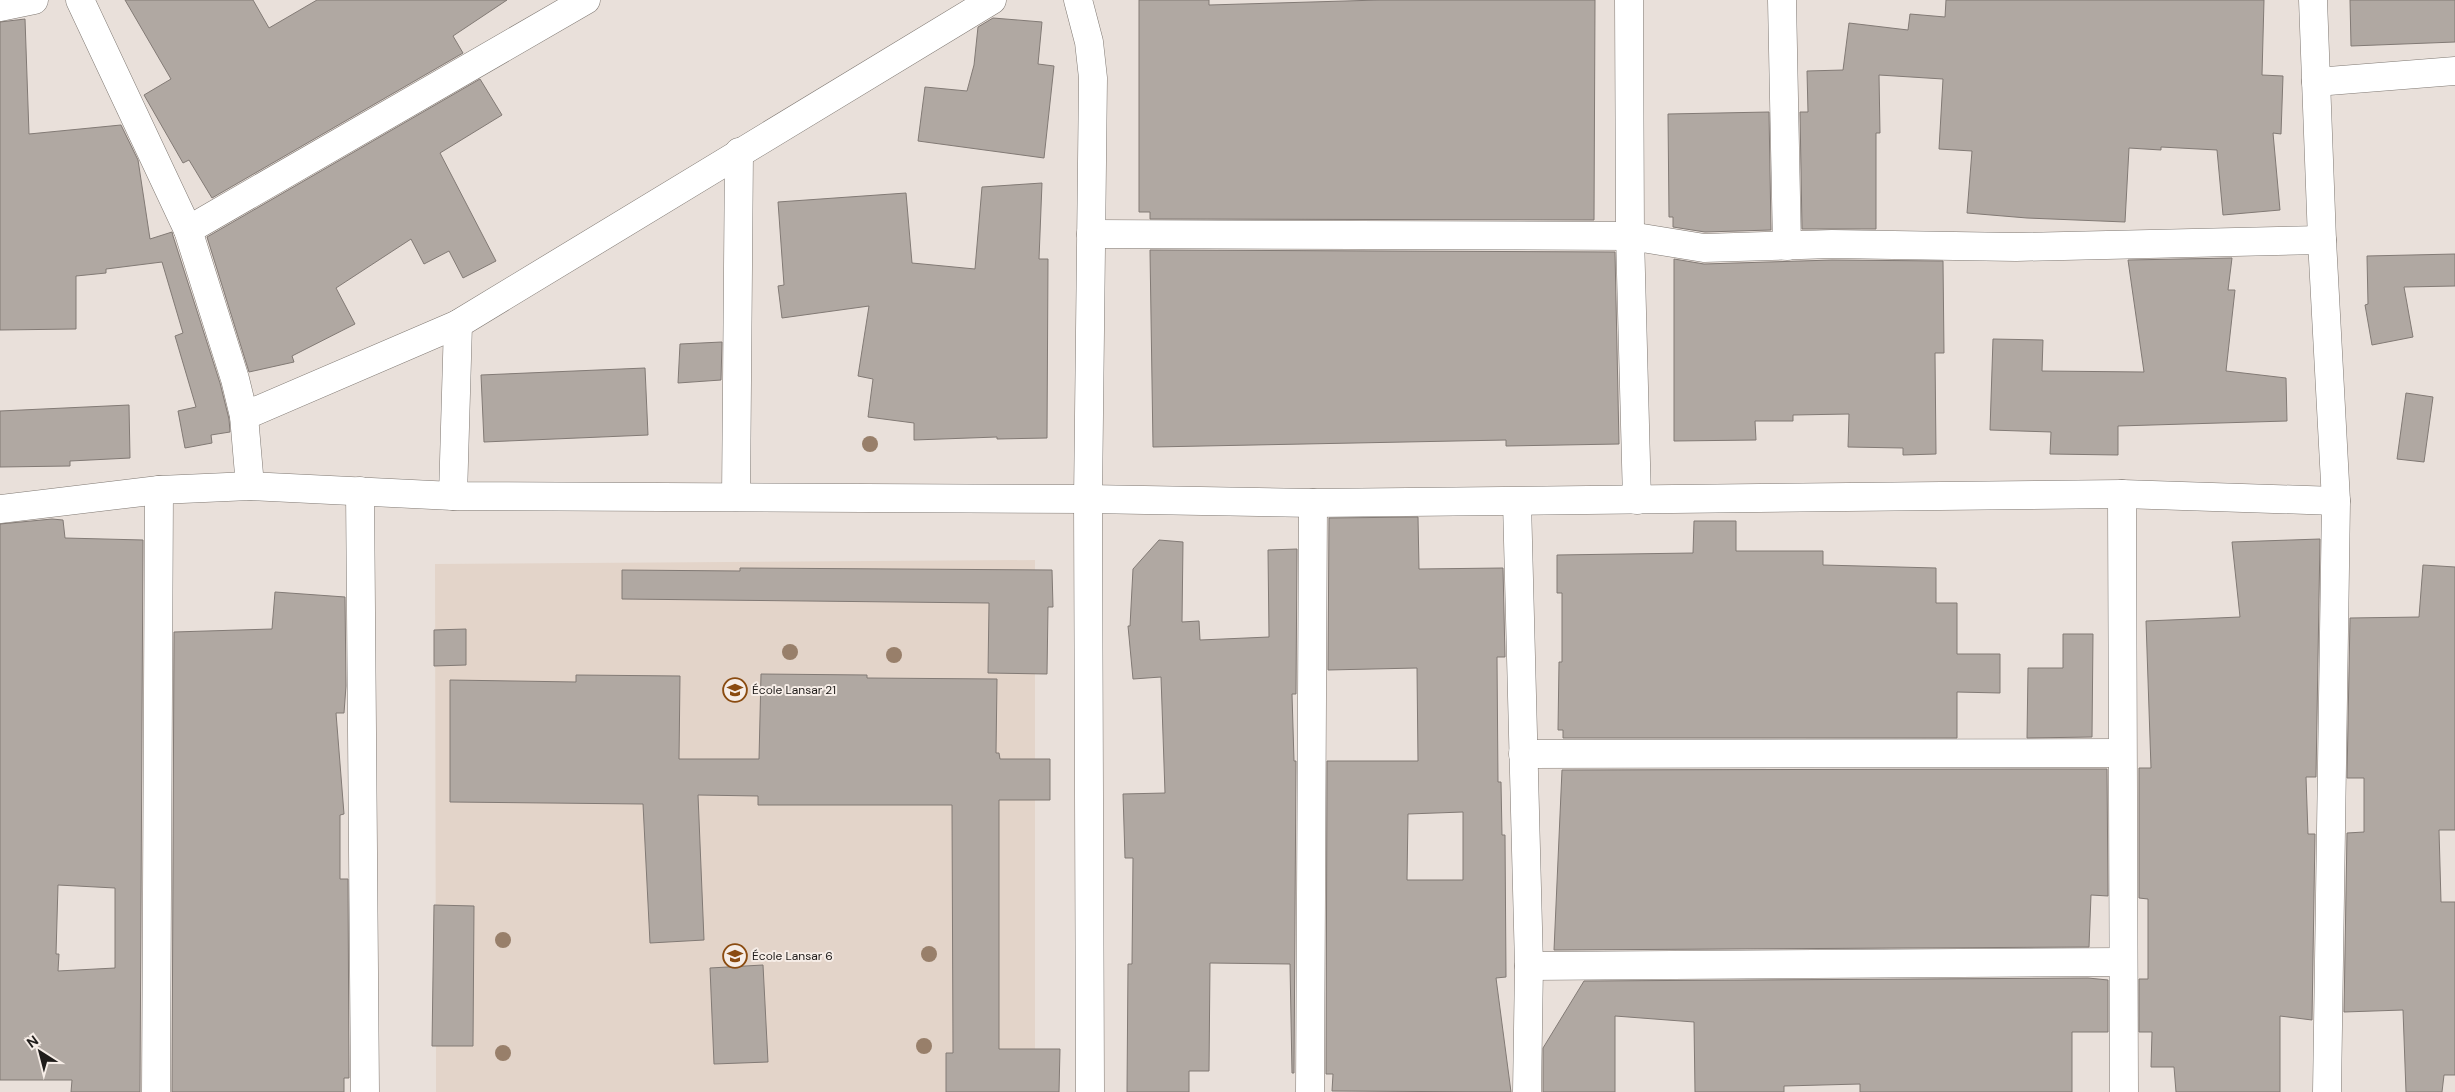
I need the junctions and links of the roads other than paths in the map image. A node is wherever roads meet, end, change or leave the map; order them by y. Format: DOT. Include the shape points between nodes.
graph roads {
  1 [pos="34,0"];
  2 [pos="80,0"];
  3 [pos="586,0"];
  4 [pos="992,0"];
  5 [pos="1078,0"];
  6 [pos="1629,0"];
  7 [pos="1782,0"];
  8 [pos="2313,0"];
  9 [pos="0,7"];
  10 [pos="2455,72"];
  11 [pos="2316,82"];
  12 [pos="739,152"];
  13 [pos="188,230"];
  14 [pos="1090,234"];
  15 [pos="1630,236"];
  16 [pos="2322,240"];
  17 [pos="1786,246"];
  18 [pos="458,324"];
  19 [pos="244,416"];
  20 [pos="250,486"];
  21 [pos="159,490"];
  22 [pos="360,491"];
  23 [pos="2122,494"];
  24 [pos="453,496"];
  25 [pos="736,497"];
  26 [pos="1088,499"];
  27 [pos="1637,500"];
  28 [pos="2336,501"];
  29 [pos="1517,502"];
  30 [pos="1313,503"];
  31 [pos="0,508"];
  32 [pos="2122,753"];
  33 [pos="1523,754"];
  34 [pos="2123,962"];
  35 [pos="1529,966"];
  36 [pos="156,1092"];
  37 [pos="365,1092"];
  38 [pos="1090,1092"];
  39 [pos="1310,1092"];
  40 [pos="1527,1092"];
  41 [pos="2124,1092"];
  42 [pos="2327,1092"];
  1 -- 9 [label="street"];
  2 -- 13 [label="street"];
  3 -- 13 [label="street"];
  4 -- 12 [label="street"];
  5 -- 14 [label="street" via="1089,42 1093,78"];
  6 -- 15 [label="street"];
  7 -- 17 [label="street"];
  8 -- 11 [label="street"];
  10 -- 11 [label="street"];
  11 -- 16 [label="street"];
  12 -- 18 [label="street"];
  12 -- 25 [label="street"];
  13 -- 19 [label="street"];
  14 -- 15 [label="street"];
  14 -- 26 [label="street"];
  15 -- 17 [label="street" via="1704,248"];
  15 -- 27 [label="street"];
  16 -- 17 [label="street" via="1972,247"];
  16 -- 28 [label="street"];
  18 -- 19 [label="street"];
  18 -- 24 [label="street"];
  19 -- 20 [label="street"];
  20 -- 21 [label="street"];
  20 -- 22 [label="street"];
  21 -- 31 [label="street"];
  21 -- 36 [label="street"];
  22 -- 24 [label="street"];
  22 -- 37 [label="street"];
  23 -- 27 [label="street"];
  23 -- 28 [label="street"];
  23 -- 32 [label="street"];
  24 -- 25 [label="street"];
  25 -- 26 [label="street"];
  26 -- 30 [label="street"];
  26 -- 38 [label="street"];
  27 -- 29 [label="street"];
  28 -- 42 [label="street"];
  29 -- 30 [label="street"];
  29 -- 33 [label="street"];
  30 -- 39 [label="street"];
  32 -- 33 [label="street"];
  32 -- 34 [label="street"];
  33 -- 35 [label="street"];
  34 -- 35 [label="street"];
  34 -- 41 [label="street"];
  35 -- 40 [label="street"];
}
